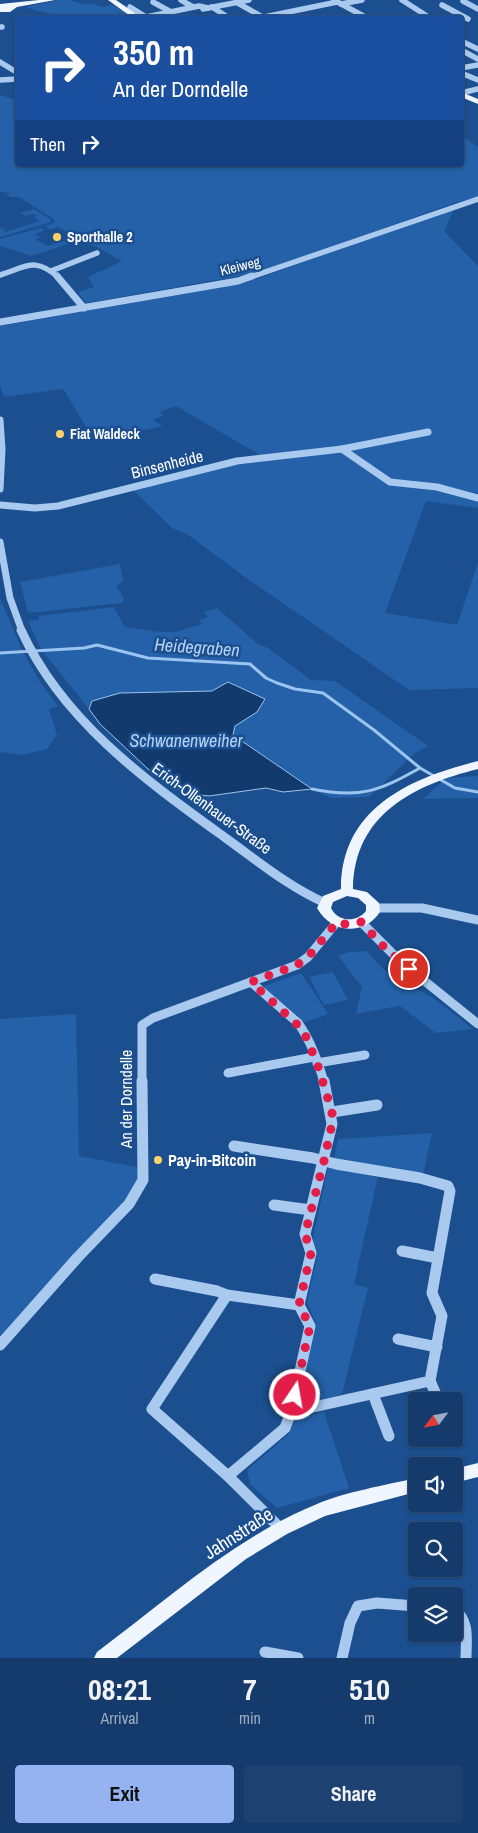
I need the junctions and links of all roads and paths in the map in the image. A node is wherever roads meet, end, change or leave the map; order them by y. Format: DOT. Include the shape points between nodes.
graph roads {
  1 [pos="52,0"];
  2 [pos="111,0"];
  3 [pos="181,0"];
  4 [pos="215,0"];
  5 [pos="246,0"];
  6 [pos="362,0"];
  7 [pos="402,0"];
  8 [pos="153,2"];
  9 [pos="236,2"];
  10 [pos="337,2"];
  11 [pos="463,2"];
  12 [pos="0,5"];
  13 [pos="223,5"];
  14 [pos="442,5"];
  15 [pos="13,6"];
  16 [pos="130,7"];
  17 [pos="193,7"];
  18 [pos="210,8"];
  19 [pos="478,9"];
  20 [pos="0,10"];
  21 [pos="134,15"];
  22 [pos="143,15"];
  23 [pos="169,15"];
  24 [pos="181,15"];
  25 [pos="224,15"];
  26 [pos="260,15"];
  27 [pos="274,15"];
  28 [pos="362,15"];
  29 [pos="425,15"];
  30 [pos="464,15"];
  31 [pos="464,15"];
  32 [pos="464,19"];
  33 [pos="464,43"];
  34 [pos="477,48"];
  35 [pos="464,52"];
  36 [pos="471,55"];
  37 [pos="464,57"];
  38 [pos="478,59"];
  39 [pos="0,62"];
  40 [pos="478,65"];
  41 [pos="464,67"];
  42 [pos="15,71"];
  43 [pos="464,74"];
  44 [pos="478,76"];
  45 [pos="471,78"];
  46 [pos="15,79"];
  47 [pos="0,80"];
  48 [pos="478,80"];
  49 [pos="478,89"];
  50 [pos="464,93"];
  51 [pos="464,95"];
  52 [pos="478,102"];
  53 [pos="478,200"];
  54 [pos="97,253"];
  55 [pos="51,271"];
  56 [pos="0,276"];
  57 [pos="84,308"];
  58 [pos="0,322"];
  59 [pos="0,420"];
  60 [pos="428,432"];
  61 [pos="342,449"];
  62 [pos="0,489"];
  63 [pos="478,498"];
  64 [pos="0,504"];
  65 [pos="0,542"];
  66 [pos="478,765"];
  67 [pos="347,892"];
  68 [pos="325,903"];
  69 [pos="373,908"];
  70 [pos="478,920"];
  71 [pos="337,922"];
  72 [pos="361,922"];
  73 [pos="251,982"];
  74 [pos="478,1024"];
  75 [pos="366,1055"];
  76 [pos="316,1060"];
  77 [pos="228,1072"];
  78 [pos="377,1104"];
  79 [pos="332,1112"];
  80 [pos="234,1146"];
  81 [pos="324,1161"];
  82 [pos="274,1205"];
  83 [pos="311,1210"];
  84 [pos="402,1251"];
  85 [pos="438,1258"];
  86 [pos="155,1279"];
  87 [pos="227,1295"];
  88 [pos="299,1305"];
  89 [pos="398,1339"];
  90 [pos="0,1345"];
  91 [pos="437,1347"];
  92 [pos="430,1381"];
  93 [pos="435,1392"];
  94 [pos="373,1394"];
  95 [pos="291,1412"];
  96 [pos="389,1436"];
  97 [pos="478,1470"];
  98 [pos="463,1474"];
  99 [pos="228,1476"];
  100 [pos="408,1487"];
  101 [pos="281,1529"];
  102 [pos="408,1606"];
  103 [pos="463,1618"];
  104 [pos="265,1652"];
  105 [pos="103,1658"];
  106 [pos="298,1658"];
  107 [pos="342,1658"];
  108 [pos="466,1658"];
  1 -- 15 [label="main road"];
  2 -- 21 [label="main road"];
  3 -- 17 [label="street"];
  4 -- 13 [label="street"];
  5 -- 9 [label="street"];
  6 -- 10 [label="street"];
  7 -- 29 [label="street"];
  8 -- 23 [label="street"];
  9 -- 13 [label="street"];
  9 -- 26 [label="street"];
  10 -- 27 [label="street"];
  10 -- 28 [label="street"];
  11 -- 19 [label="street"];
  12 -- 15 [label="main road"];
  13 -- 18 [label="street"];
  14 -- 30 [label="street"];
  15 -- 20 [label="main road" via="10,10"];
  16 -- 22 [label="street"];
  17 -- 18 [label="street"];
  17 -- 23 [label="street"];
  18 -- 24 [label="street"];
  18 -- 25 [label="street"];
  31 -- 32 [label="street" via="470,18"];
  33 -- 34 [label="street"];
  35 -- 36 [label="street"];
  36 -- 37 [label="street"];
  36 -- 38 [label="street"];
  39 -- 42 [label="street"];
  40 -- 41 [label="street"];
  43 -- 45 [label="street"];
  44 -- 45 [label="street"];
  45 -- 48 [label="street"];
  46 -- 47 [label="street"];
  49 -- 50 [label="street"];
  51 -- 52 [label="main road"];
  53 -- 57 [label="street, Kleiweg" via="256,276"];
  54 -- 55 [label="street"];
  55 -- 56 [label="street" via="30,264"];
  55 -- 57 [label="street"];
  57 -- 58 [label="street, Kleiweg"];
  59 -- 62 [label="street"];
  60 -- 61 [label="street, Binsenheide"];
  61 -- 63 [label="street" via="390,482 437,487"];
  61 -- 64 [label="street, Binsenheide" via="237,461 58,506 35,508"];
  65 -- 68 [label="street, Erich-Ollenhauer-Straße" via="7,589 16,617 31,651 67,703 124,761 184,808 290,884"];
  66 -- 67 [label="main road" via="426,782 391,801 367,825 351,856"];
  67 -- 68 [label="main road" via="333,895"];
  67 -- 69 [label="main road" via="368,898"];
  68 -- 71 [label="main road" via="326,914"];
  69 -- 70 [label="street" via="422,908"];
  69 -- 72 [label="main road" via="370,916"];
  71 -- 72 [label="main road"];
  71 -- 73 [label="street, An der Dorndelle" via="308,957 297,965"];
  72 -- 74 [label="street" via="401,962"];
  73 -- 76 [label="street" via="298,1024 307,1036"];
  73 -- 90 [label="street, An der Dorndelle" via="142,1025 142,1180 129,1204"];
  75 -- 76 [label="street"];
  76 -- 77 [label="street"];
  76 -- 79 [label="street"];
  78 -- 79 [label="street"];
  79 -- 81 [label="street"];
  80 -- 81 [label="street"];
  81 -- 83 [label="street"];
  81 -- 85 [label="street" via="448,1186 450,1191"];
  82 -- 83 [label="street"];
  83 -- 88 [label="street" via="305,1234 311,1253"];
  84 -- 85 [label="street"];
  85 -- 91 [label="street" via="432,1292 442,1316"];
  86 -- 87 [label="street"];
  87 -- 88 [label="street"];
  87 -- 99 [label="street" via="152,1409"];
  88 -- 95 [label="street" via="310,1326"];
  89 -- 91 [label="street"];
  91 -- 92 [label="street"];
  92 -- 93 [label="street"];
  92 -- 94 [label="street"];
  94 -- 95 [label="street"];
  94 -- 96 [label="street"];
  95 -- 99 [label="street" via="285,1428"];
  97 -- 98 [label="main road"];
  99 -- 101 [label="street"];
  100 -- 101 [label="main road, Jahnstraße" via="322,1509"];
  101 -- 105 [label="main road, Jahnstraße" via="240,1554"];
  102 -- 107 [label="street" via="367,1603 358,1606"];
  103 -- 108 [label="street"];
  104 -- 106 [label="street"];
}
